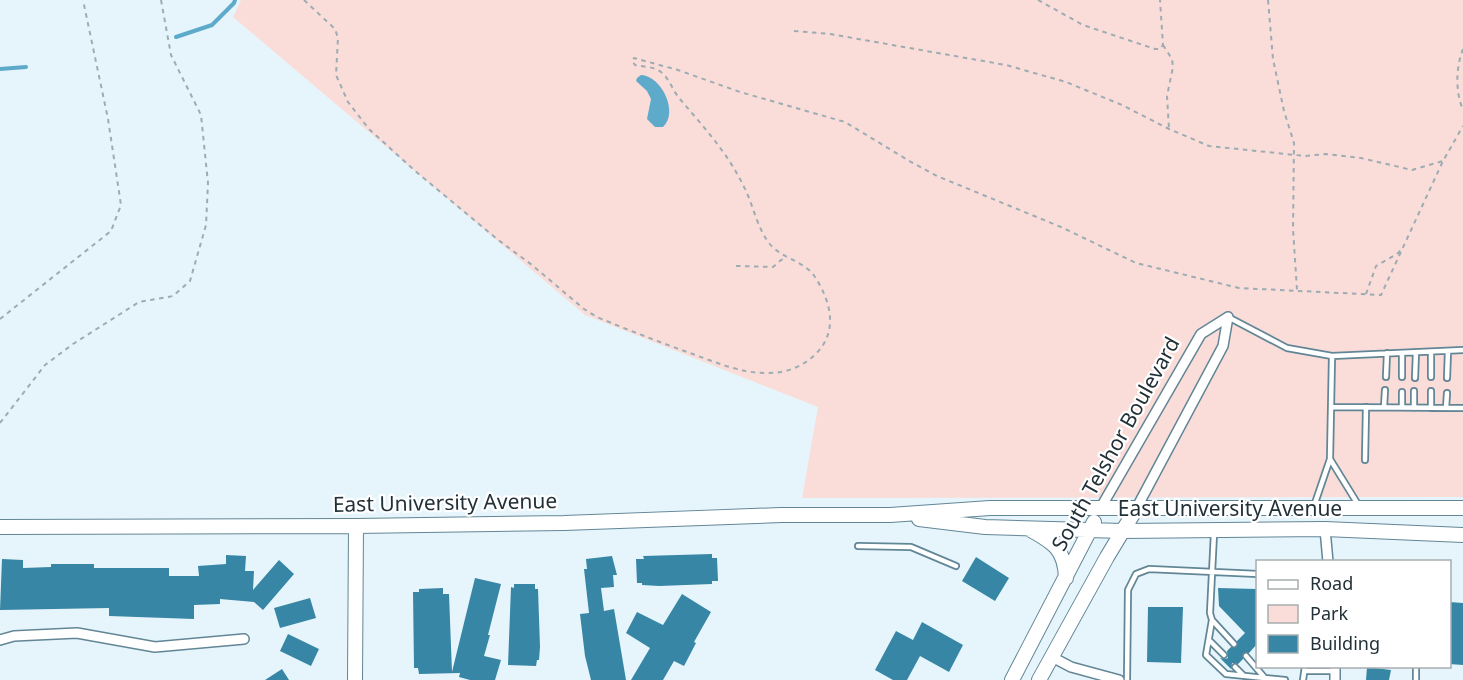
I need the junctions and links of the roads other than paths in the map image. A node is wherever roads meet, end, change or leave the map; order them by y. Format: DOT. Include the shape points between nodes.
graph roads {
  1 [pos="1228,317"];
  2 [pos="1463,350"];
  3 [pos="1448,351"];
  4 [pos="1416,352"];
  5 [pos="1431,352"];
  6 [pos="1387,353"];
  7 [pos="1402,353"];
  8 [pos="1332,356"];
  9 [pos="1386,377"];
  10 [pos="1402,377"];
  11 [pos="1431,377"];
  12 [pos="1415,378"];
  13 [pos="1447,378"];
  14 [pos="1385,390"];
  15 [pos="1414,391"];
  16 [pos="1402,392"];
  17 [pos="1431,392"];
  18 [pos="1447,393"];
  19 [pos="1331,407"];
  20 [pos="1366,407"];
  21 [pos="1384,407"];
  22 [pos="1402,407"];
  23 [pos="1413,408"];
  24 [pos="1431,408"];
  25 [pos="1446,408"];
  26 [pos="1463,408"];
  27 [pos="1330,459"];
  28 [pos="1365,460"];
  29 [pos="1313,508"];
  30 [pos="1361,508"];
  31 [pos="1463,508"];
  32 [pos="1100,509"];
  33 [pos="1136,509"];
  34 [pos="890,515"];
  35 [pos="356,526"];
  36 [pos="0,527"];
  37 [pos="1027,528"];
  38 [pos="1091,529"];
  39 [pos="1325,529"];
  40 [pos="1214,530"];
  41 [pos="1123,531"];
  42 [pos="1463,534"];
  43 [pos="858,546"];
  44 [pos="1328,560"];
  45 [pos="956,566"];
  46 [pos="1211,572"];
  47 [pos="1256,574"];
  48 [pos="1066,579"];
  49 [pos="1212,620"];
  50 [pos="244,639"];
  51 [pos="0,640"];
  52 [pos="1209,640"];
  53 [pos="1234,644"];
  54 [pos="1224,654"];
  55 [pos="1246,656"];
  56 [pos="1052,657"];
  57 [pos="1235,667"];
  58 [pos="1305,669"];
  59 [pos="1335,672"];
  60 [pos="1244,676"];
  61 [pos="1264,679"];
  62 [pos="355,680"];
  63 [pos="1012,680"];
  64 [pos="1039,680"];
  65 [pos="1119,680"];
  66 [pos="1127,680"];
  67 [pos="1285,680"];
  68 [pos="1303,680"];
  1 -- 8 [label="lane" via="1287,348"];
  1 -- 32 [label="street, South Telshor Boulevard" via="1201,334"];
  1 -- 33 [label="street" via="1223,346"];
  2 -- 3 [label="lane"];
  3 -- 5 [label="lane"];
  3 -- 13 [label="lane"];
  4 -- 5 [label="lane"];
  4 -- 7 [label="lane"];
  4 -- 12 [label="lane"];
  5 -- 11 [label="lane"];
  6 -- 7 [label="lane"];
  6 -- 8 [label="lane"];
  6 -- 9 [label="lane"];
  7 -- 10 [label="lane"];
  8 -- 19 [label="lane"];
  14 -- 21 [label="lane"];
  15 -- 23 [label="lane"];
  16 -- 22 [label="lane"];
  17 -- 24 [label="lane"];
  18 -- 25 [label="lane"];
  19 -- 20 [label="lane"];
  19 -- 27 [label="lane"];
  20 -- 21 [label="lane"];
  20 -- 28 [label="lane"];
  21 -- 22 [label="lane"];
  22 -- 23 [label="lane"];
  23 -- 24 [label="lane"];
  24 -- 25 [label="lane"];
  25 -- 26 [label="lane"];
  27 -- 29 [label="lane"];
  27 -- 30 [label="lane"];
  29 -- 30 [label="main road, East University Avenue"];
  29 -- 33 [label="main road, East University Avenue"];
  30 -- 31 [label="main road, East University Avenue"];
  32 -- 33 [label="main road, East University Avenue"];
  32 -- 34 [label="main road, East University Avenue" via="990,508"];
  32 -- 38 [label="main road, South Telshor Boulevard"];
  33 -- 41 [label="main road"];
  34 -- 35 [label="main road, East University Avenue"];
  34 -- 37 [label="main road, East University Avenue"];
  35 -- 36 [label="main road, East University Avenue"];
  35 -- 62 [label="main road"];
  37 -- 38 [label="main road, East University Avenue"];
  37 -- 48 [label="main road" via="1059,549"];
  38 -- 41 [label="main road, East University Avenue"];
  38 -- 48 [label="main road, South Telshor Boulevard"];
  39 -- 40 [label="main road, East University Avenue"];
  39 -- 42 [label="main road, East University Avenue"];
  39 -- 44 [label="street"];
  40 -- 41 [label="main road, East University Avenue"];
  40 -- 46 [label="lane"];
  41 -- 56 [label="main road"];
  43 -- 45 [label="lane" via="910,547"];
  46 -- 47 [label="lane"];
  46 -- 49 [label="lane"];
  46 -- 66 [label="lane" via="1149,569 1133,577 1128,590"];
  48 -- 63 [label="main road, South Telshor Boulevard"];
  49 -- 52 [label="lane"];
  49 -- 53 [label="lane"];
  50 -- 51 [label="street" via="155,647 77,633"];
  52 -- 54 [label="lane"];
  52 -- 60 [label="lane" via="1206,655 1226,674"];
  55 -- 61 [label="lane"];
  56 -- 64 [label="main road"];
  56 -- 65 [label="street" via="1071,667"];
  57 -- 60 [label="lane"];
  58 -- 59 [label="lane"];
  58 -- 68 [label="lane"];
  60 -- 61 [label="lane"];
  61 -- 67 [label="lane"];
}
